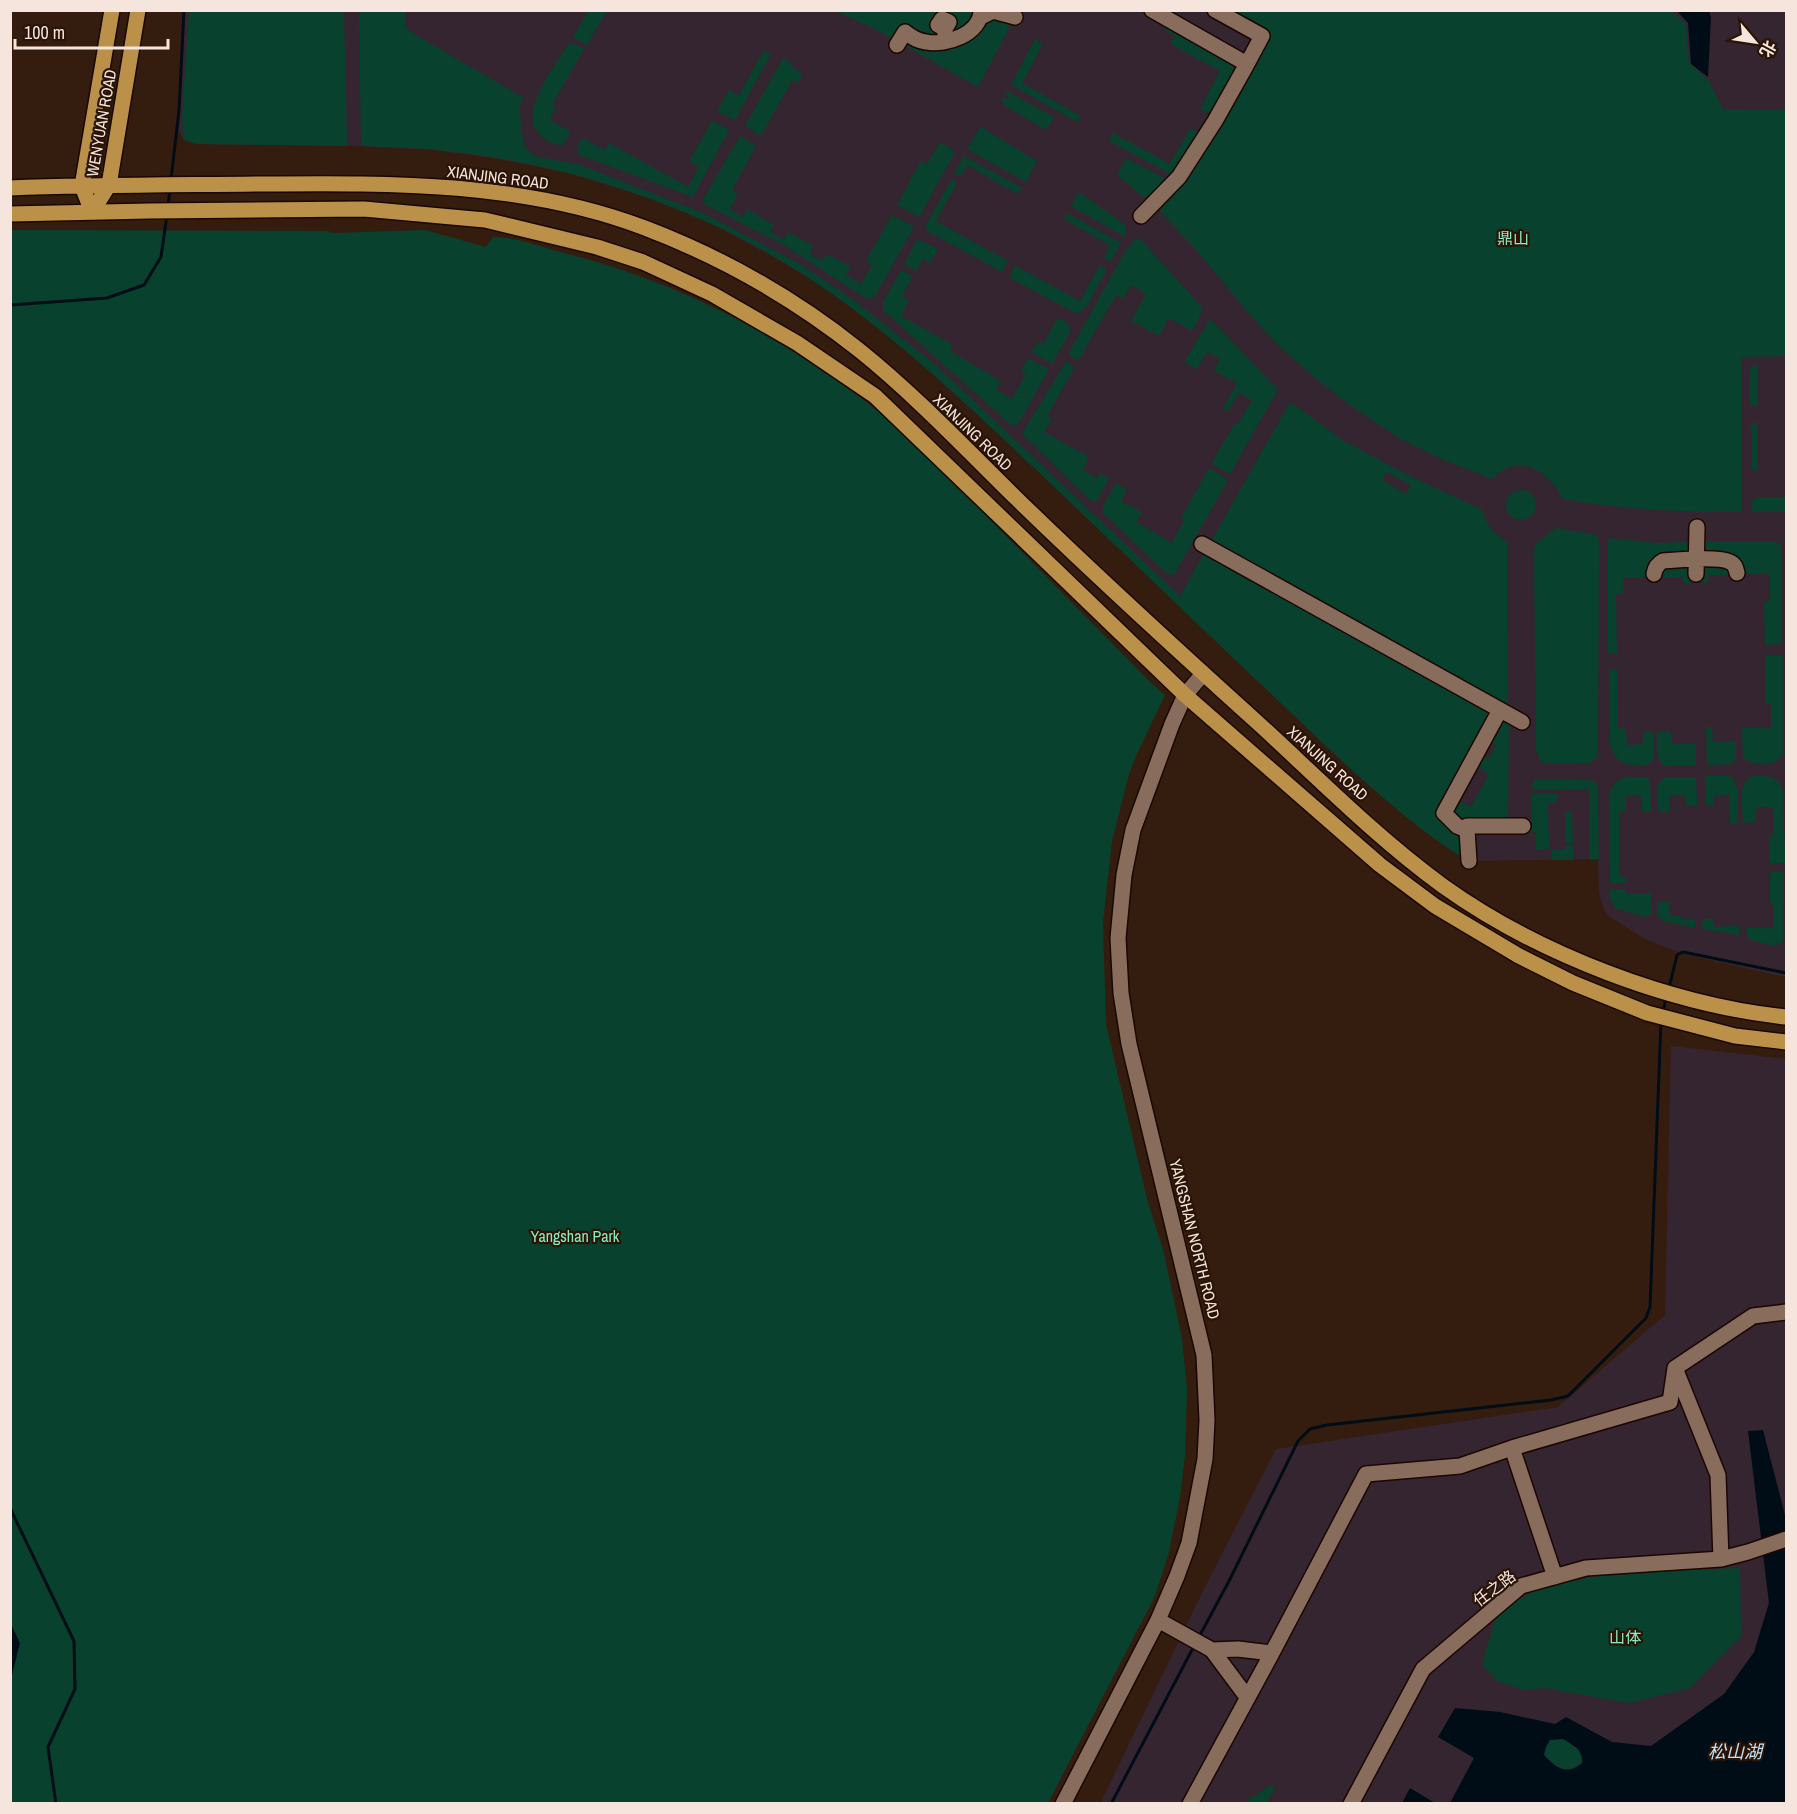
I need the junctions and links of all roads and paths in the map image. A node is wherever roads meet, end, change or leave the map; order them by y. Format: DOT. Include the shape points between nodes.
graph roads {
  1 [pos="112,10"];
  2 [pos="138,10"];
  3 [pos="1152,10"];
  4 [pos="1215,10"];
  5 [pos="981,14"];
  6 [pos="1015,17"];
  7 [pos="897,45"];
  8 [pos="1247,64"];
  9 [pos="109,185"];
  10 [pos="81,186"];
  11 [pos="10,188"];
  12 [pos="92,212"];
  13 [pos="10,214"];
  14 [pos="1141,216"];
  15 [pos="1697,527"];
  16 [pos="1202,544"];
  17 [pos="1696,567"];
  18 [pos="1737,573"];
  19 [pos="1654,574"];
  20 [pos="1203,674"];
  21 [pos="1185,695"];
  22 [pos="1500,710"];
  23 [pos="1522,722"];
  24 [pos="1522,826"];
  25 [pos="1467,830"];
  26 [pos="1468,861"];
  27 [pos="1786,1017"];
  28 [pos="1786,1042"];
  29 [pos="1786,1312"];
  30 [pos="1675,1368"];
  31 [pos="1512,1448"];
  32 [pos="1786,1539"];
  33 [pos="1721,1559"];
  34 [pos="1555,1577"];
  35 [pos="1158,1620"];
  36 [pos="1212,1650"];
  37 [pos="1272,1653"];
  38 [pos="1247,1697"];
  39 [pos="1063,1803"];
  40 [pos="1190,1803"];
  41 [pos="1351,1803"];
  1 -- 10 [label="main road, WENYUAN ROAD"];
  2 -- 9 [label="main road, WENYUAN ROAD"];
  3 -- 8 [label="street"];
  4 -- 8 [label="street" via="1262,36"];
  5 -- 6 [label="street" via="993,11"];
  5 -- 7 [label="street" via="977,24 960,37 945,35 928,43 905,32"];
  8 -- 14 [label="street" via="1179,177"];
  9 -- 10 [label="main road, XIANJING ROAD"];
  9 -- 12 [label="main road, WENYUAN ROAD"];
  9 -- 20 [label="main road, XIANJING ROAD" via="357,184 454,188 527,196 601,213 678,242 756,281 858,350"];
  10 -- 11 [label="main road, XIANJING ROAD"];
  10 -- 12 [label="main road, WENYUAN ROAD"];
  12 -- 13 [label="main road"];
  12 -- 21 [label="main road" via="363,209 485,219 643,262 712,294 797,343 875,396"];
  15 -- 17 [label="street"];
  16 -- 22 [label="street"];
  17 -- 18 [label="street" via="1730,561"];
  17 -- 19 [label="street" via="1663,561"];
  20 -- 21 [label="street, YANGSHAN NORTH ROAD"];
  20 -- 27 [label="main road, XIANJING ROAD" via="1389,843 1472,906 1536,940 1653,989 1725,1009"];
  21 -- 28 [label="main road" via="1372,858 1435,906 1519,956 1647,1013 1735,1036"];
  21 -- 35 [label="street, YANGSHAN NORTH ROAD" via="1133,830 1118,938 1129,1044 1204,1355 1205,1460 1189,1543"];
  22 -- 23 [label="street"];
  22 -- 25 [label="street" via="1444,813"];
  24 -- 25 [label="street" via="1467,826"];
  25 -- 26 [label="street"];
  29 -- 30 [label="street" via="1754,1316"];
  30 -- 31 [label="street" via="1670,1402"];
  30 -- 33 [label="street" via="1718,1475"];
  31 -- 34 [label="street"];
  31 -- 37 [label="street" via="1460,1466 1366,1474"];
  32 -- 33 [label="street, 任之路"];
  33 -- 34 [label="street, 任之路" via="1586,1568"];
  34 -- 41 [label="street, 任之路" via="1521,1586 1423,1669"];
  35 -- 36 [label="street"];
  35 -- 39 [label="street, YANGSHAN NORTH ROAD"];
  36 -- 37 [label="street"];
  36 -- 38 [label="street"];
  37 -- 38 [label="street"];
  38 -- 40 [label="street"];
}
